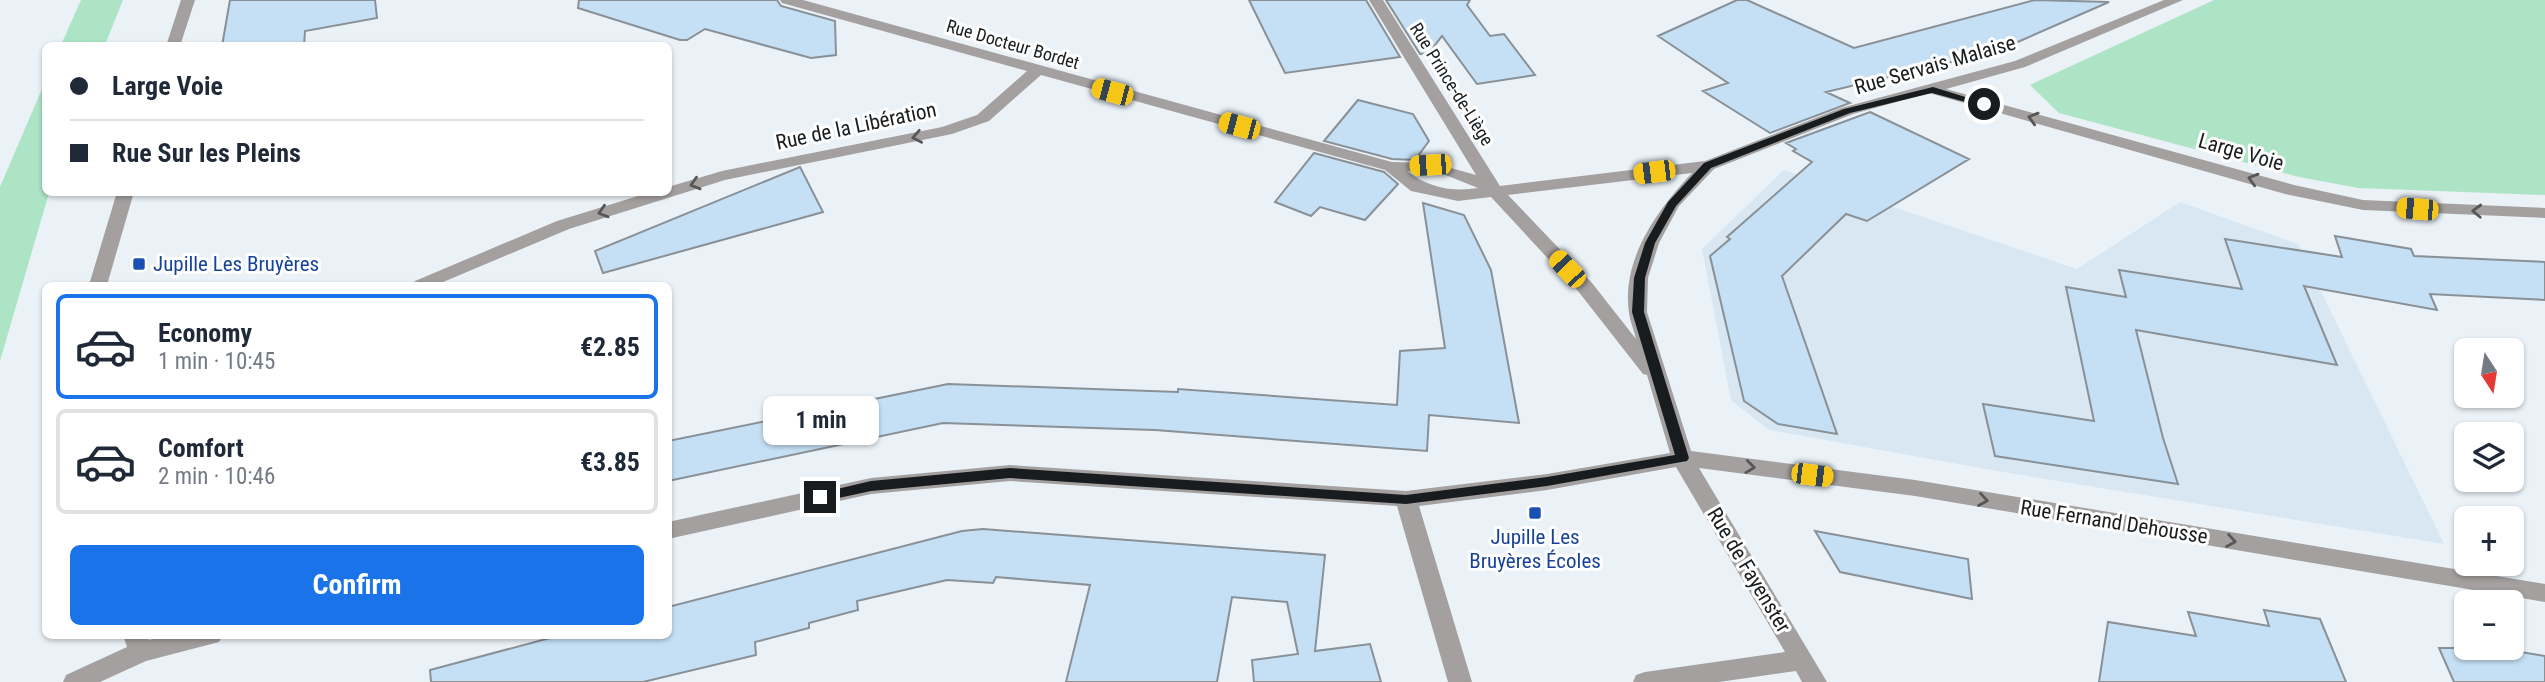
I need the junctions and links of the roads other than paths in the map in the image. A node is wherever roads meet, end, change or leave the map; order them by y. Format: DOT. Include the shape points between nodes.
graph roads {
  1 [pos="188,0"];
  2 [pos="786,0"];
  3 [pos="1376,0"];
  4 [pos="2176,0"];
  5 [pos="174,42"];
  6 [pos="1036,71"];
  7 [pos="1933,90"];
  8 [pos="1707,166"];
  9 [pos="1391,167"];
  10 [pos="1494,190"];
  11 [pos="672,191"];
  12 [pos="125,196"];
  13 [pos="657,196"];
  14 [pos="2545,213"];
  15 [pos="99,282"];
  16 [pos="428,282"];
  17 [pos="1656,377"];
  18 [pos="1682,458"];
  19 [pos="1406,499"];
  20 [pos="672,530"];
  21 [pos="2545,593"];
  22 [pos="179,639"];
  23 [pos="138,644"];
  24 [pos="1802,660"];
  25 [pos="75,682"];
  26 [pos="1460,682"];
  27 [pos="1644,682"];
  28 [pos="1815,682"];
  1 -- 5 [label="street"];
  2 -- 6 [label="street, Rue Docteur Bordet"];
  3 -- 10 [label="street, Rue Prince-de-Liège"];
  4 -- 7 [label="street, Rue Servais Malaise" via="2020,64"];
  6 -- 9 [label="street, Rue Docteur Bordet"];
  6 -- 11 [label="street, Rue de la Libération, one-way" via="983,118 946,131 722,176"];
  7 -- 8 [label="street, Rue Servais Malaise" via="1847,111"];
  14 -- 7 [label="street, Large Voie, one-way" via="2363,205 2291,190"];
  8 -- 10 [label="street, Rue Servais Malaise"];
  8 -- 17 [label="street, Rue de Fayenster" via="1672,204 1650,243 1639,278 1638,312"];
  9 -- 10 [label="street, Rue Docteur Bordet" via="1430,165 1462,173"];
  9 -- 10 [label="street, Rue Docteur Bordet" via="1418,187 1458,196"];
  10 -- 17 [label="street" via="1585,287"];
  12 -- 15 [label="street"];
  13 -- 16 [label="street, Rue de la Libération, one-way" via="563,225"];
  17 -- 18 [label="street, Rue de Fayenster"];
  18 -- 19 [label="street, Rue Fernand Dehousse" via="1547,482"];
  18 -- 21 [label="street, Rue Fernand Dehousse, one-way" via="1915,488"];
  18 -- 24 [label="street, Rue de Fayenster"];
  19 -- 20 [label="street, Rue Fernand Dehousse" via="1010,473 871,486"];
  19 -- 26 [label="street"];
  22 -- 23 [label="street"];
  23 -- 25 [label="street"];
  24 -- 27 [label="street"];
  24 -- 28 [label="street, Rue de Fayenster"];
}
